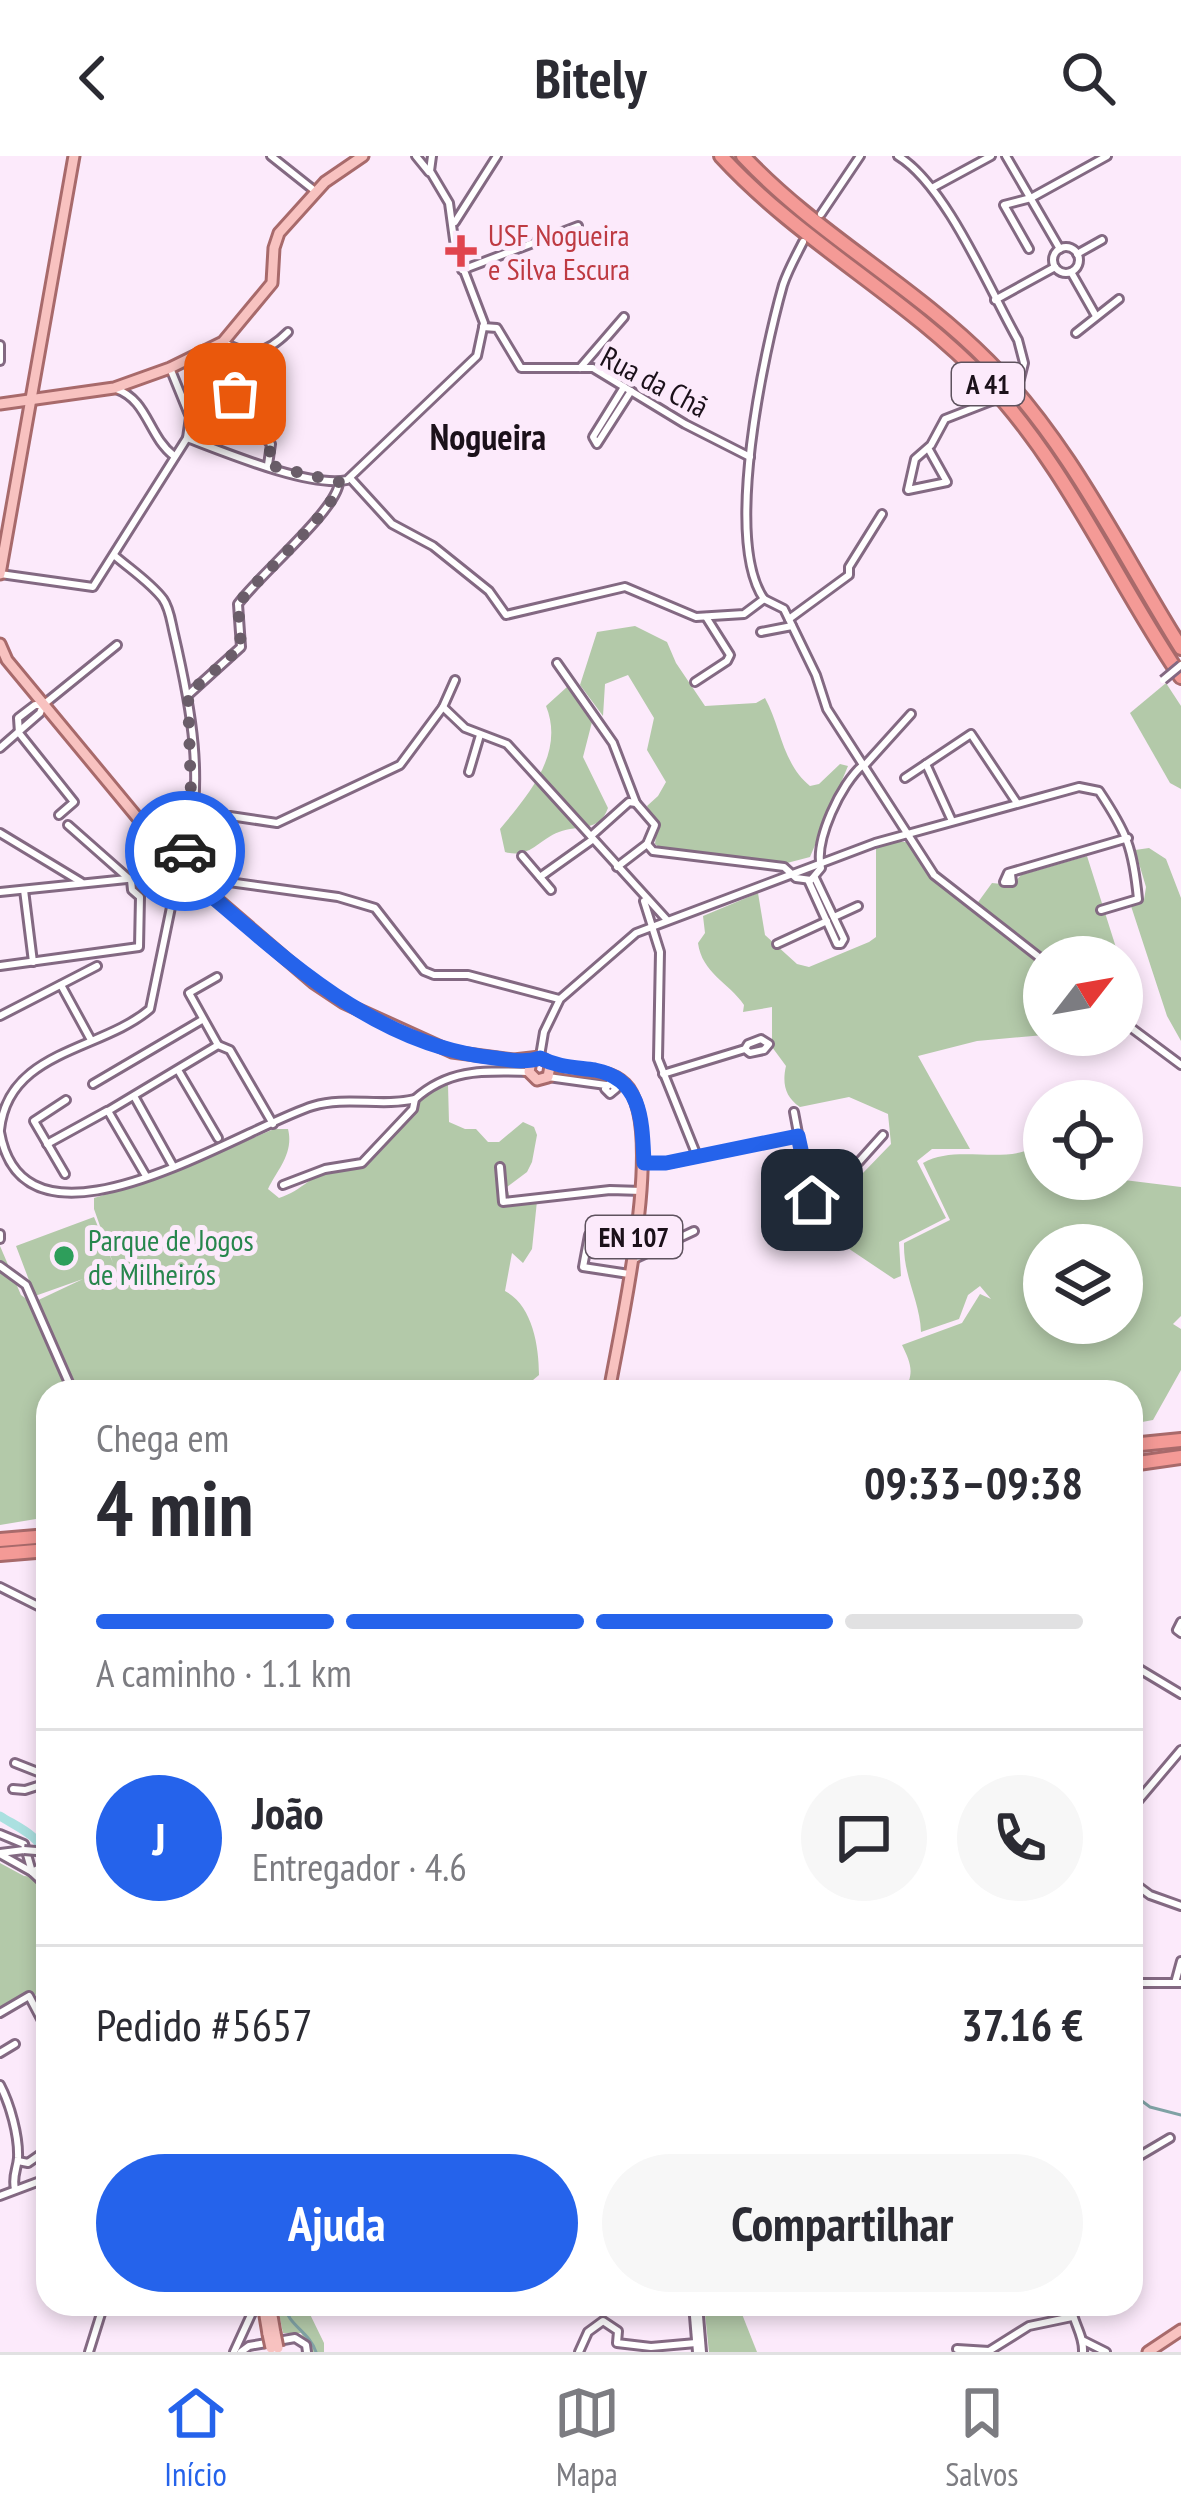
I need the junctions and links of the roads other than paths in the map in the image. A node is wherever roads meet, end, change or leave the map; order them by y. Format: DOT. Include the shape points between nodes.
graph roads {
  1 [pos="74,156"];
  2 [pos="271,156"];
  3 [pos="362,156"];
  4 [pos="416,156"];
  5 [pos="433,156"];
  6 [pos="497,156"];
  7 [pos="721,156"];
  8 [pos="743,156"];
  9 [pos="860,156"];
  10 [pos="898,156"];
  11 [pos="991,156"];
  12 [pos="1006,156"];
  13 [pos="1108,156"];
  14 [pos="432,176"];
  15 [pos="932,188"];
  16 [pos="315,191"];
  17 [pos="1030,198"];
  18 [pos="821,214"];
  19 [pos="453,226"];
  20 [pos="578,226"];
  21 [pos="1102,240"];
  22 [pos="803,242"];
  23 [pos="1029,249"];
  24 [pos="1060,249"];
  25 [pos="1077,254"];
  26 [pos="1055,267"];
  27 [pos="462,270"];
  28 [pos="1071,272"];
  29 [pos="1119,299"];
  30 [pos="995,300"];
  31 [pos="1097,316"];
  32 [pos="624,317"];
  33 [pos="483,327"];
  34 [pos="288,332"];
  35 [pos="1076,333"];
  36 [pos="223,342"];
  37 [pos="0,344"];
  38 [pos="251,353"];
  39 [pos="0,361"];
  40 [pos="170,368"];
  41 [pos="580,368"];
  42 [pos="1020,379"];
  43 [pos="114,388"];
  44 [pos="628,389"];
  45 [pos="230,398"];
  46 [pos="32,400"];
  47 [pos="994,400"];
  48 [pos="0,404"];
  49 [pos="191,426"];
  50 [pos="187,438"];
  51 [pos="931,444"];
  52 [pos="174,456"];
  53 [pos="750,457"];
  54 [pos="268,465"];
  55 [pos="350,478"];
  56 [pos="339,482"];
  57 [pos="882,514"];
  58 [pos="115,556"];
  59 [pos="0,574"];
  60 [pos="764,599"];
  61 [pos="706,616"];
  62 [pos="791,622"];
  63 [pos="760,632"];
  64 [pos="0,644"];
  65 [pos="117,645"];
  66 [pos="1181,648"];
  67 [pos="557,663"];
  68 [pos="1181,665"];
  69 [pos="1181,677"];
  70 [pos="455,680"];
  71 [pos="1163,680"];
  72 [pos="695,682"];
  73 [pos="188,694"];
  74 [pos="43,705"];
  75 [pos="443,707"];
  76 [pos="911,714"];
  77 [pos="19,733"];
  78 [pos="480,735"];
  79 [pos="0,748"];
  80 [pos="926,764"];
  81 [pos="863,766"];
  82 [pos="469,772"];
  83 [pos="904,778"];
  84 [pos="635,802"];
  85 [pos="1017,803"];
  86 [pos="59,815"];
  87 [pos="952,821"];
  88 [pos="68,825"];
  89 [pos="192,829"];
  90 [pos="0,833"];
  91 [pos="907,834"];
  92 [pos="1128,838"];
  93 [pos="591,839"];
  94 [pos="647,844"];
  95 [pos="184,855"];
  96 [pos="522,856"];
  97 [pos="170,857"];
  98 [pos="821,863"];
  99 [pos="617,867"];
  100 [pos="791,874"];
  101 [pos="1011,874"];
  102 [pos="166,875"];
  103 [pos="192,875"];
  104 [pos="540,878"];
  105 [pos="811,879"];
  106 [pos="131,880"];
  107 [pos="176,883"];
  108 [pos="84,884"];
  109 [pos="24,890"];
  110 [pos="551,890"];
  111 [pos="0,892"];
  112 [pos="643,898"];
  113 [pos="858,906"];
  114 [pos="1101,910"];
  115 [pos="830,919"];
  116 [pos="670,922"];
  117 [pos="653,927"];
  118 [pos="777,944"];
  119 [pos="1023,945"];
  120 [pos="33,962"];
  121 [pos="0,966"];
  122 [pos="98,966"];
  123 [pos="217,977"];
  124 [pos="61,985"];
  125 [pos="560,1000"];
  126 [pos="0,1016"];
  127 [pos="202,1020"];
  128 [pos="1143,1036"];
  129 [pos="91,1040"];
  130 [pos="218,1045"];
  131 [pos="745,1049"];
  132 [pos="533,1064"];
  133 [pos="1181,1064"];
  134 [pos="514,1066"];
  135 [pos="178,1070"];
  136 [pos="549,1071"];
  137 [pos="663,1074"];
  138 [pos="93,1084"];
  139 [pos="606,1085"];
  140 [pos="134,1096"];
  141 [pos="66,1100"];
  142 [pos="415,1100"];
  143 [pos="108,1111"];
  144 [pos="794,1112"];
  145 [pos="272,1124"];
  146 [pos="0,1131"];
  147 [pos="883,1135"];
  148 [pos="798,1136"];
  149 [pos="218,1138"];
  150 [pos="47,1144"];
  151 [pos="698,1156"];
  152 [pos="4,1161"];
  153 [pos="644,1163"];
  154 [pos="173,1166"];
  155 [pos="500,1167"];
  156 [pos="65,1174"];
  157 [pos="147,1177"];
  158 [pos="283,1185"];
  159 [pos="641,1191"];
  160 [pos="813,1213"];
  161 [pos="694,1231"];
  162 [pos="589,1235"];
  163 [pos="779,1244"];
  164 [pos="631,1260"];
  165 [pos="0,1266"];
  166 [pos="628,1274"];
  167 [pos="69,1380"];
  168 [pos="611,1380"];
  169 [pos="1181,1440"];
  170 [pos="1143,1444"];
  171 [pos="1181,1457"];
  172 [pos="1143,1462"];
  173 [pos="36,1538"];
  174 [pos="0,1540"];
  175 [pos="36,1551"];
  176 [pos="0,1554"];
  177 [pos="0,1587"];
  178 [pos="36,1605"];
  179 [pos="1181,1622"];
  180 [pos="1181,1633"];
  181 [pos="1143,1671"];
  182 [pos="1181,1694"];
  183 [pos="1181,1750"];
  184 [pos="15,1763"];
  185 [pos="36,1771"];
  186 [pos="36,1786"];
  187 [pos="13,1789"];
  188 [pos="1143,1795"];
  189 [pos="0,1834"];
  190 [pos="36,1851"];
  191 [pos="0,1854"];
  192 [pos="36,1863"];
  193 [pos="36,1868"];
  194 [pos="1143,1890"];
  195 [pos="1181,1906"];
  196 [pos="1181,1961"];
  197 [pos="1143,1983"];
  198 [pos="1178,1983"];
  199 [pos="36,2009"];
  200 [pos="0,2013"];
  201 [pos="15,2044"];
  202 [pos="0,2053"];
  203 [pos="0,2085"];
  204 [pos="1170,2138"];
  205 [pos="1143,2154"];
  206 [pos="36,2157"];
  207 [pos="18,2161"];
  208 [pos="36,2184"];
  209 [pos="15,2189"];
  210 [pos="0,2196"];
  211 [pos="100,2316"];
  212 [pos="256,2316"];
  213 [pos="267,2316"];
  214 [pos="696,2316"];
  215 [pos="1072,2317"];
  216 [pos="1181,2330"];
  217 [pos="1084,2342"];
  218 [pos="617,2347"];
  219 [pos="699,2349"];
  220 [pos="957,2349"];
  221 [pos="275,2350"];
  222 [pos="89,2352"];
  223 [pos="237,2352"];
  224 [pos="307,2352"];
  225 [pos="579,2352"];
  226 [pos="1083,2352"];
  227 [pos="1106,2352"];
  228 [pos="1148,2352"];
  1 -- 46 [label="main road"];
  2 -- 16 [label="street"];
  3 -- 16 [label="main road"];
  4 -- 14 [label="street"];
  5 -- 14 [label="street"];
  6 -- 19 [label="street"];
  7 -- 69 [label="highway, A 41" via="997,392"];
  8 -- 66 [label="highway, A 41" via="964,338 1018,393"];
  9 -- 18 [label="street"];
  10 -- 15 [label="street"];
  11 -- 15 [label="street"];
  12 -- 17 [label="street"];
  13 -- 17 [label="street"];
  14 -- 19 [label="street"];
  15 -- 30 [label="street"];
  16 -- 36 [label="main road" via="275,241 272,283"];
  17 -- 23 [label="street" via="1004,206"];
  17 -- 24 [label="street"];
  19 -- 27 [label="street"];
  20 -- 27 [label="street"];
  21 -- 25 [label="street"];
  22 -- 53 [label="street" via="784,280"];
  24 -- 25 [label="street"];
  24 -- 26 [label="street"];
  25 -- 28 [label="street"];
  26 -- 28 [label="street"];
  26 -- 30 [label="street"];
  27 -- 33 [label="street"];
  28 -- 31 [label="street"];
  29 -- 31 [label="street"];
  30 -- 42 [label="street" via="1022,351"];
  31 -- 35 [label="street"];
  32 -- 41 [label="street"];
  33 -- 41 [label="street, Rua da Chã" via="497,328 521,368"];
  33 -- 55 [label="street" via="472,362"];
  34 -- 38 [label="street"];
  36 -- 38 [label="street"];
  36 -- 40 [label="main road"];
  37 -- 39 [label="street"];
  38 -- 45 [label="street" via="244,384"];
  40 -- 43 [label="main road"];
  40 -- 49 [label="street"];
  41 -- 44 [label="street, Rua da Chã"];
  43 -- 46 [label="main road"];
  43 -- 52 [label="street" via="136,398"];
  44 -- 44 [label="street" via="593,436 597,444"];
  44 -- 53 [label="street, Rua da Chã"];
  45 -- 49 [label="street"];
  45 -- 54 [label="street" via="271,444"];
  46 -- 48 [label="main road"];
  46 -- 59 [label="main road"];
  47 -- 51 [label="street" via="945,419"];
  49 -- 50 [label="street"];
  50 -- 52 [label="street"];
  50 -- 54 [label="street"];
  51 -- 51 [label="street" via="947,482 908,490 915,458"];
  52 -- 58 [label="street"];
  53 -- 60 [label="street" via="751,563"];
  54 -- 56 [label="street"];
  55 -- 56 [label="street"];
  55 -- 61 [label="street" via="392,524 433,546 506,615 625,587"];
  56 -- 73 [label="street" via="328,510 238,604 241,647"];
  57 -- 62 [label="street" via="849,575"];
  58 -- 59 [label="street" via="93,587"];
  58 -- 73 [label="street" via="165,602"];
  60 -- 61 [label="street" via="744,614"];
  60 -- 62 [label="street"];
  61 -- 72 [label="street" via="730,655"];
  62 -- 63 [label="street"];
  62 -- 81 [label="street" via="823,701"];
  64 -- 74 [label="main road"];
  65 -- 74 [label="street"];
  67 -- 84 [label="street" via="613,742"];
  68 -- 71 [label="street, bridge"];
  70 -- 75 [label="street"];
  73 -- 89 [label="street"];
  74 -- 77 [label="street" via="18,718"];
  74 -- 97 [label="main road"];
  75 -- 78 [label="street"];
  75 -- 89 [label="street" via="400,765 277,823 230,816"];
  76 -- 81 [label="street"];
  77 -- 79 [label="street"];
  77 -- 86 [label="street" via="74,802"];
  78 -- 82 [label="street"];
  78 -- 93 [label="street" via="507,744"];
  80 -- 83 [label="street"];
  80 -- 85 [label="street" via="971,734"];
  80 -- 87 [label="street"];
  81 -- 91 [label="street"];
  81 -- 98 [label="street" via="845,781"];
  84 -- 93 [label="street"];
  84 -- 94 [label="street" via="655,824"];
  85 -- 87 [label="street"];
  85 -- 92 [label="street" via="1079,787 1099,791"];
  87 -- 91 [label="street"];
  88 -- 106 [label="street"];
  89 -- 95 [label="street"];
  90 -- 108 [label="street"];
  91 -- 98 [label="street"];
  91 -- 119 [label="street" via="934,875"];
  92 -- 101 [label="street"];
  92 -- 114 [label="street" via="1138,899"];
  93 -- 99 [label="street"];
  93 -- 104 [label="street"];
  94 -- 99 [label="street"];
  94 -- 100 [label="street"];
  95 -- 97 [label="main road"];
  95 -- 103 [label="main road"];
  96 -- 104 [label="street"];
  97 -- 102 [label="main road"];
  98 -- 100 [label="street"];
  98 -- 105 [label="street"];
  99 -- 112 [label="street"];
  100 -- 105 [label="street"];
  100 -- 116 [label="street"];
  102 -- 106 [label="street"];
  102 -- 107 [label="main road"];
  103 -- 107 [label="main road"];
  103 -- 125 [label="street" via="374,908 424,971"];
  103 -- 134 [label="main road, EN 107" via="344,1003 443,1050"];
  104 -- 110 [label="street"];
  105 -- 115 [label="street"];
  106 -- 108 [label="street"];
  106 -- 120 [label="street" via="140,897 140,947"];
  107 -- 129 [label="street" via="150,1009"];
  108 -- 109 [label="street"];
  109 -- 111 [label="street"];
  109 -- 120 [label="street"];
  112 -- 116 [label="street"];
  112 -- 117 [label="street"];
  113 -- 115 [label="street"];
  115 -- 118 [label="street"];
  116 -- 117 [label="street"];
  117 -- 125 [label="street"];
  117 -- 137 [label="street"];
  120 -- 121 [label="street"];
  122 -- 124 [label="street"];
  123 -- 127 [label="street" via="189,992"];
  124 -- 126 [label="street"];
  124 -- 129 [label="street"];
  125 -- 132 [label="street"];
  127 -- 130 [label="street"];
  127 -- 138 [label="street"];
  128 -- 133 [label="street"];
  129 -- 146 [label="street" via="23,1078"];
  130 -- 135 [label="street"];
  130 -- 145 [label="street" via="230,1050"];
  131 -- 137 [label="street"];
  132 -- 134 [label="main road, EN 107"];
  132 -- 136 [label="main road, EN 107"];
  132 -- 136 [label="main road, EN 107" via="537,1080"];
  134 -- 142 [label="street" via="450,1076"];
  135 -- 140 [label="street"];
  135 -- 149 [label="street"];
  136 -- 139 [label="street"];
  136 -- 153 [label="main road, EN 107" via="597,1071 627,1085 640,1114"];
  137 -- 151 [label="street"];
  140 -- 143 [label="street"];
  140 -- 154 [label="street"];
  141 -- 150 [label="street" via="34,1121"];
  142 -- 145 [label="street" via="324,1104"];
  142 -- 158 [label="street" via="362,1162"];
  143 -- 150 [label="street"];
  143 -- 157 [label="street"];
  144 -- 148 [label="street"];
  145 -- 154 [label="street"];
  146 -- 152 [label="street"];
  147 -- 160 [label="street"];
  148 -- 151 [label="street"];
  148 -- 160 [label="street"];
  150 -- 156 [label="street"];
  151 -- 153 [label="street"];
  152 -- 157 [label="street" via="70,1196"];
  153 -- 159 [label="main road, EN 107"];
  154 -- 157 [label="street"];
  155 -- 159 [label="street" via="503,1202"];
  159 -- 164 [label="main road, EN 107"];
  160 -- 163 [label="street"];
  161 -- 164 [label="street"];
  162 -- 166 [label="street" via="583,1267"];
  164 -- 166 [label="main road, EN 107"];
  165 -- 167 [label="street" via="26,1285"];
  166 -- 168 [label="main road, EN 107"];
  169 -- 170 [label="highway"];
  171 -- 172 [label="highway"];
  173 -- 174 [label="highway"];
  175 -- 176 [label="highway"];
  177 -- 178 [label="street"];
  179 -- 180 [label="street"];
  181 -- 182 [label="street"];
  183 -- 188 [label="street"];
  184 -- 185 [label="street"];
  186 -- 187 [label="street"];
  189 -- 192 [label="street" via="24,1844"];
  190 -- 191 [label="street, bridge"];
  191 -- 193 [label="street"];
  194 -- 195 [label="street"];
  196 -- 198 [label="street"];
  197 -- 198 [label="street"];
  199 -- 200 [label="street" via="29,1996"];
  201 -- 202 [label="street"];
  203 -- 207 [label="street"];
  204 -- 205 [label="street"];
  206 -- 207 [label="street"];
  207 -- 209 [label="street"];
  208 -- 209 [label="street"];
  209 -- 210 [label="street"];
  211 -- 222 [label="street"];
  212 -- 223 [label="street"];
  213 -- 221 [label="main road, bridge"];
  214 -- 219 [label="street"];
  215 -- 217 [label="street"];
  215 -- 220 [label="street" via="1029,2326 988,2351"];
  216 -- 228 [label="main road"];
  217 -- 226 [label="street"];
  217 -- 227 [label="street"];
  218 -- 219 [label="street"];
  218 -- 225 [label="street" via="618,2331 603,2321"];
  223 -- 224 [label="street" via="295,2338"];
}
